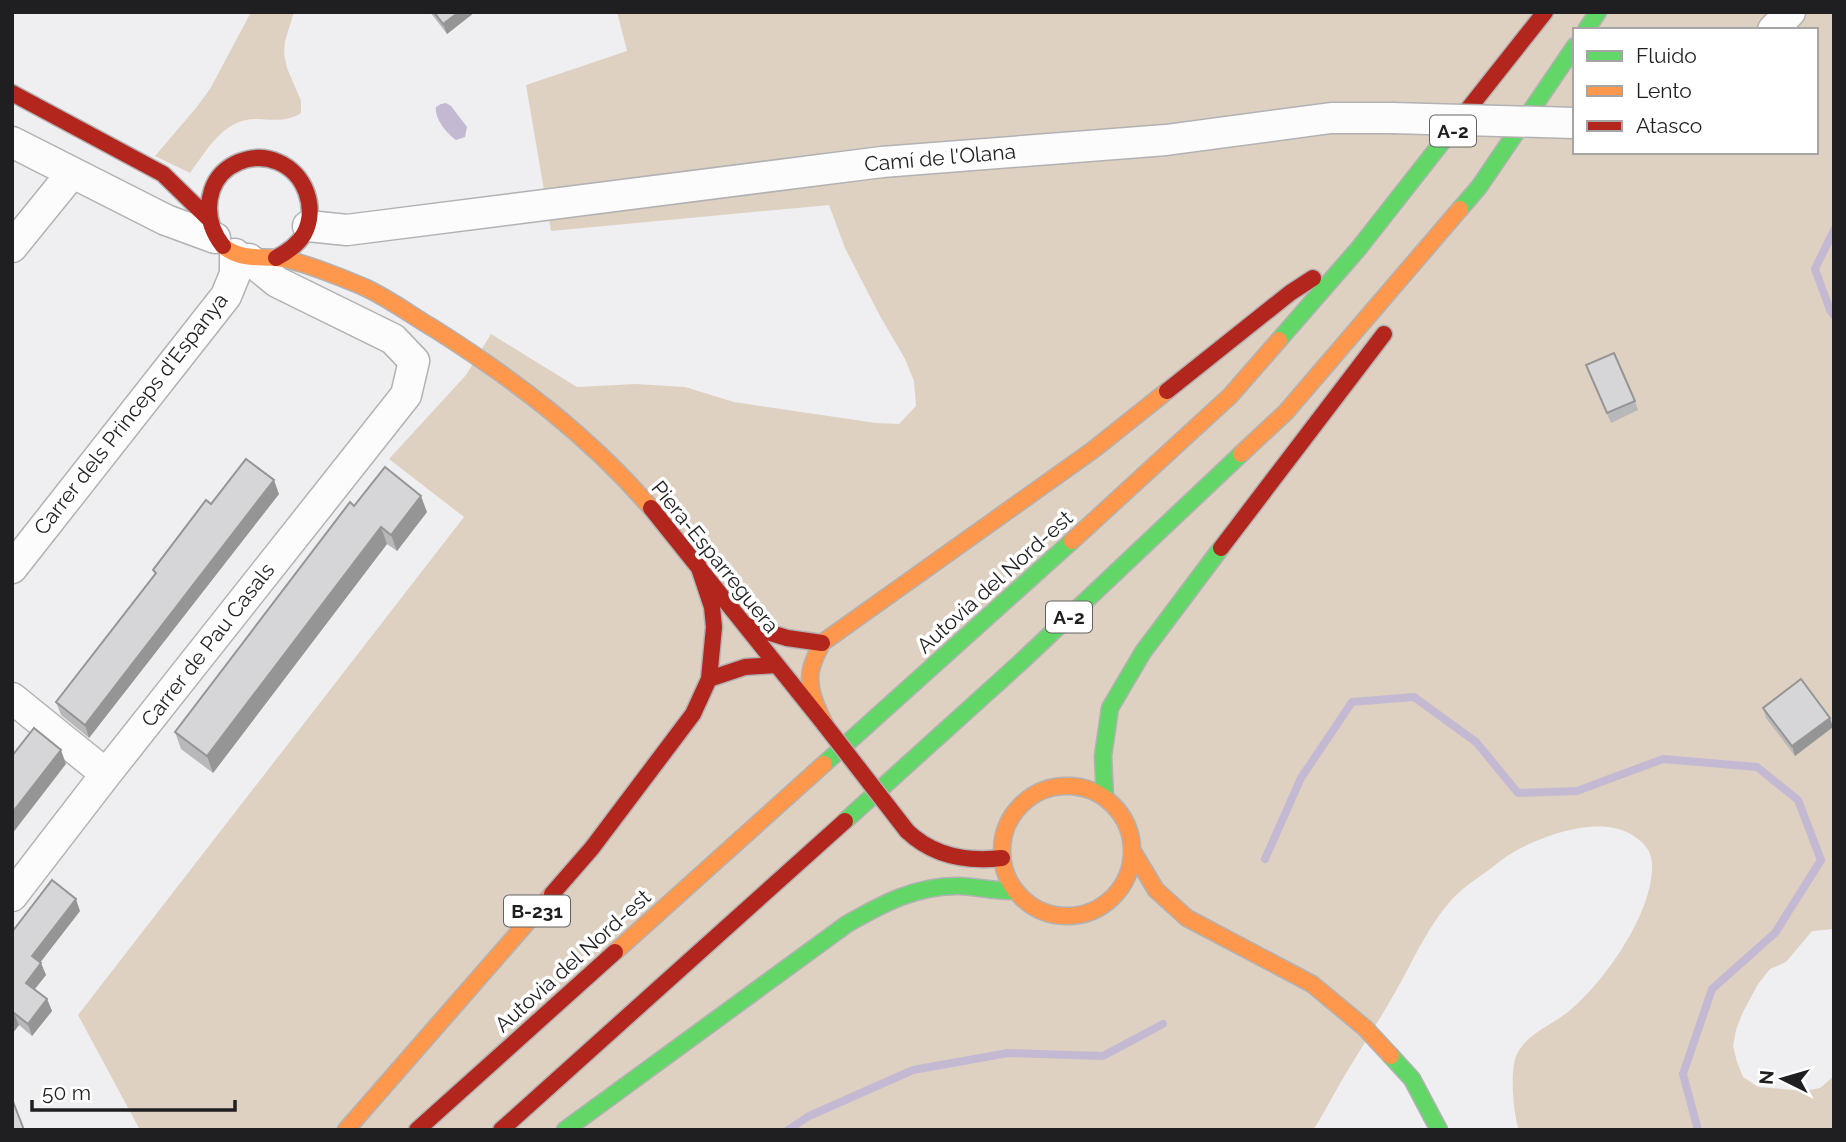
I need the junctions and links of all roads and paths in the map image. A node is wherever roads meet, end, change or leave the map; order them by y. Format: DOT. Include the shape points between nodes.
graph roads {
  1 [pos="1545,12"];
  2 [pos="1598,12"];
  3 [pos="1790,12"];
  4 [pos="1587,28"];
  5 [pos="1775,28"];
  6 [pos="1573,49"];
  7 [pos="12,93"];
  8 [pos="1573,123"];
  9 [pos="12,142"];
  10 [pos="72,173"];
  11 [pos="163,174"];
  12 [pos="187,177"];
  13 [pos="1479,187"];
  14 [pos="312,233"];
  15 [pos="237,245"];
  16 [pos="12,247"];
  17 [pos="1359,248"];
  18 [pos="342,263"];
  19 [pos="1434,263"];
  20 [pos="370,289"];
  21 [pos="1396,317"];
  22 [pos="698,565"];
  23 [pos="12,568"];
  24 [pos="745,625"];
  25 [pos="822,643"];
  26 [pos="776,665"];
  27 [pos="709,679"];
  28 [pos="12,698"];
  29 [pos="825,725"];
  30 [pos="106,774"];
  31 [pos="1105,798"];
  32 [pos="1132,850"];
  33 [pos="1002,858"];
  34 [pos="1014,891"];
  35 [pos="12,896"];
  36 [pos="1098,908"];
  37 [pos="1123,911"];
  38 [pos="1165,916"];
  39 [pos="1186,918"];
  40 [pos="346,1130"];
  41 [pos="417,1130"];
  42 [pos="501,1130"];
  43 [pos="565,1130"];
  44 [pos="1439,1130"];
  1 -- 17 [label="main road, Autovia del Nord-est / A-2"];
  2 -- 4 [label="main road"];
  3 -- 5 [label="street"];
  6 -- 13 [label="main road, A-2"];
  7 -- 11 [label="main road, B-231"];
  8 -- 14 [label="street, Camí de l'Olana, bridge" via="1331,118 1166,140 882,162"];
  9 -- 10 [label="street"];
  10 -- 15 [label="street" via="166,220"];
  10 -- 16 [label="street"];
  11 -- 12 [label="main road, B-231"];
  11 -- 15 [label="main road, Piera-Esparreguera / B-231"];
  13 -- 19 [label="main road"];
  13 -- 42 [label="main road, A-2" via="1286,412 1022,660"];
  14 -- 15 [label="main road" via="289,251"];
  14 -- 15 [label="main road" via="303,182 286,164 253,157 213,176 210,192"];
  15 -- 20 [label="main road, Piera-Esparreguera / B-231"];
  15 -- 23 [label="street, Carrer dels Princeps d'Espanya" via="226,296"];
  15 -- 30 [label="street, Carrer de Pau Casals" via="277,282 393,339 414,361 406,395"];
  17 -- 25 [label="main road" via="1290,293 1093,450"];
  17 -- 41 [label="main road, Autovia del Nord-est / A-2" via="1230,396 1164,458"];
  18 -- 20 [label="main road, Piera-Esparreguera / B-231"];
  20 -- 22 [label="main road, Piera-Esparreguera / B-231" via="471,352 559,416 614,468"];
  21 -- 31 [label="main road" via="1137,663 1110,708 1103,755"];
  22 -- 24 [label="main road, Piera-Esparreguera / B-231"];
  22 -- 27 [label="main road, B-231" via="714,627"];
  24 -- 25 [label="main road"];
  24 -- 26 [label="main road, Piera-Esparreguera / B-231"];
  25 -- 29 [label="main road" via="811,670 811,691"];
  26 -- 27 [label="main road" via="745,667"];
  26 -- 29 [label="main road, Piera-Esparreguera / B-231"];
  27 -- 40 [label="main road, B-231" via="693,714 592,848"];
  28 -- 30 [label="street"];
  29 -- 33 [label="main road, Piera-Esparreguera / B-231, bridge" via="915,840 949,855"];
  30 -- 35 [label="street, Carrer de Pau Casals"];
  31 -- 32 [label="main road" via="1121,814"];
  31 -- 33 [label="main road" via="1086,788 1065,786 1025,800 1003,837"];
  32 -- 36 [label="main road" via="1127,877 1117,894"];
  32 -- 39 [label="main road" via="1156,890"];
  33 -- 34 [label="main road"];
  34 -- 36 [label="main road" via="1045,914 1064,917"];
  34 -- 43 [label="main road" via="931,887 875,908"];
  36 -- 37 [label="main road"];
  38 -- 39 [label="main road"];
  39 -- 44 [label="main road" via="1312,984 1364,1028 1412,1079"];
}
